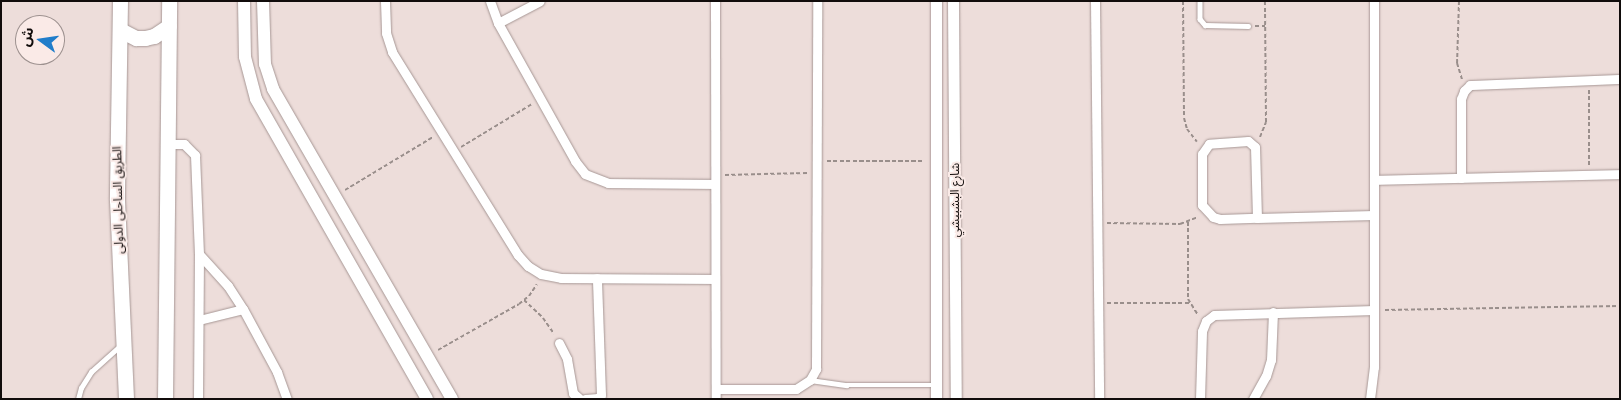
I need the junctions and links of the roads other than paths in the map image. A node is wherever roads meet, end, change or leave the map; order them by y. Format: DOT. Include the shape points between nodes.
graph roads {
  1 [pos="120,1"];
  2 [pos="169,1"];
  3 [pos="244,1"];
  4 [pos="263,1"];
  5 [pos="384,1"];
  6 [pos="490,1"];
  7 [pos="540,1"];
  8 [pos="715,1"];
  9 [pos="816,1"];
  10 [pos="936,1"];
  11 [pos="954,1"];
  12 [pos="1095,1"];
  13 [pos="1200,1"];
  14 [pos="1374,1"];
  15 [pos="498,23"];
  16 [pos="169,26"];
  17 [pos="1248,26"];
  18 [pos="120,30"];
  19 [pos="1620,79"];
  20 [pos="168,144"];
  21 [pos="1620,174"];
  22 [pos="1461,178"];
  23 [pos="715,180"];
  24 [pos="1374,180"];
  25 [pos="1374,215"];
  26 [pos="1257,218"];
  27 [pos="199,254"];
  28 [pos="597,278"];
  29 [pos="715,279"];
  30 [pos="244,309"];
  31 [pos="1374,310"];
  32 [pos="1274,312"];
  33 [pos="199,320"];
  34 [pos="124,342"];
  35 [pos="559,343"];
  36 [pos="810,380"];
  37 [pos="936,385"];
  38 [pos="956,385"];
  39 [pos="716,394"];
  40 [pos="78,399"];
  41 [pos="126,399"];
  42 [pos="165,399"];
  43 [pos="198,399"];
  44 [pos="287,399"];
  45 [pos="427,399"];
  46 [pos="452,399"];
  47 [pos="580,399"];
  48 [pos="585,399"];
  49 [pos="936,399"];
  50 [pos="956,399"];
  51 [pos="1099,399"];
  52 [pos="1200,399"];
  53 [pos="1253,399"];
  54 [pos="1370,399"];
  1 -- 18 [label="highway, الطريق الساحلى الدولى"];
  2 -- 16 [label="highway"];
  3 -- 45 [label="main road" via="245,57 256,99"];
  4 -- 46 [label="main road" via="264,57 273,90"];
  5 -- 28 [label="street" via="389,46 518,255 541,274 561,278"];
  6 -- 15 [label="street"];
  7 -- 15 [label="street"];
  8 -- 23 [label="street"];
  9 -- 36 [label="street" via="816,369"];
  10 -- 37 [label="street, شارع البشبيشي"];
  11 -- 38 [label="street, شارع البشبيشي"];
  12 -- 51 [label="street"];
  13 -- 17 [label="lane" via="1200,19 1205,25"];
  14 -- 24 [label="street"];
  15 -- 23 [label="street" via="575,162 592,178 608,183"];
  16 -- 18 [label="highway" via="145,38 136,38"];
  16 -- 20 [label="highway"];
  18 -- 34 [label="highway, الطريق الساحلى الدولى" via="117,200"];
  19 -- 22 [label="street" via="1473,83 1468,86 1462,99"];
  20 -- 27 [label="street" via="184,144 195,155"];
  20 -- 42 [label="highway"];
  21 -- 22 [label="street"];
  22 -- 24 [label="street"];
  23 -- 29 [label="street"];
  24 -- 25 [label="street"];
  25 -- 26 [label="street"];
  25 -- 31 [label="street"];
  26 -- 26 [label="street" via="1256,150 1253,144 1248,141 1214,142 1202,154 1202,205 1206,212 1220,219"];
  27 -- 30 [label="street"];
  27 -- 33 [label="street"];
  28 -- 29 [label="street"];
  28 -- 48 [label="street" via="600,394 598,398"];
  29 -- 39 [label="street"];
  30 -- 33 [label="street"];
  30 -- 44 [label="street" via="277,372"];
  31 -- 32 [label="street"];
  31 -- 54 [label="street" via="1374,376"];
  32 -- 52 [label="street" via="1219,313 1206,321 1202,331"];
  32 -- 53 [label="street" via="1271,360"];
  33 -- 43 [label="street"];
  34 -- 40 [label="lane" via="90,372"];
  34 -- 41 [label="highway, الطريق الساحلى الدولى"];
  35 -- 47 [label="street" via="567,359 573,393"];
  36 -- 37 [label="lane" via="847,385"];
  36 -- 39 [label="street" via="796,389"];
  37 -- 38 [label="street"];
  37 -- 49 [label="street, شارع البشبيشي"];
  38 -- 50 [label="street, شارع البشبيشي"];
}
